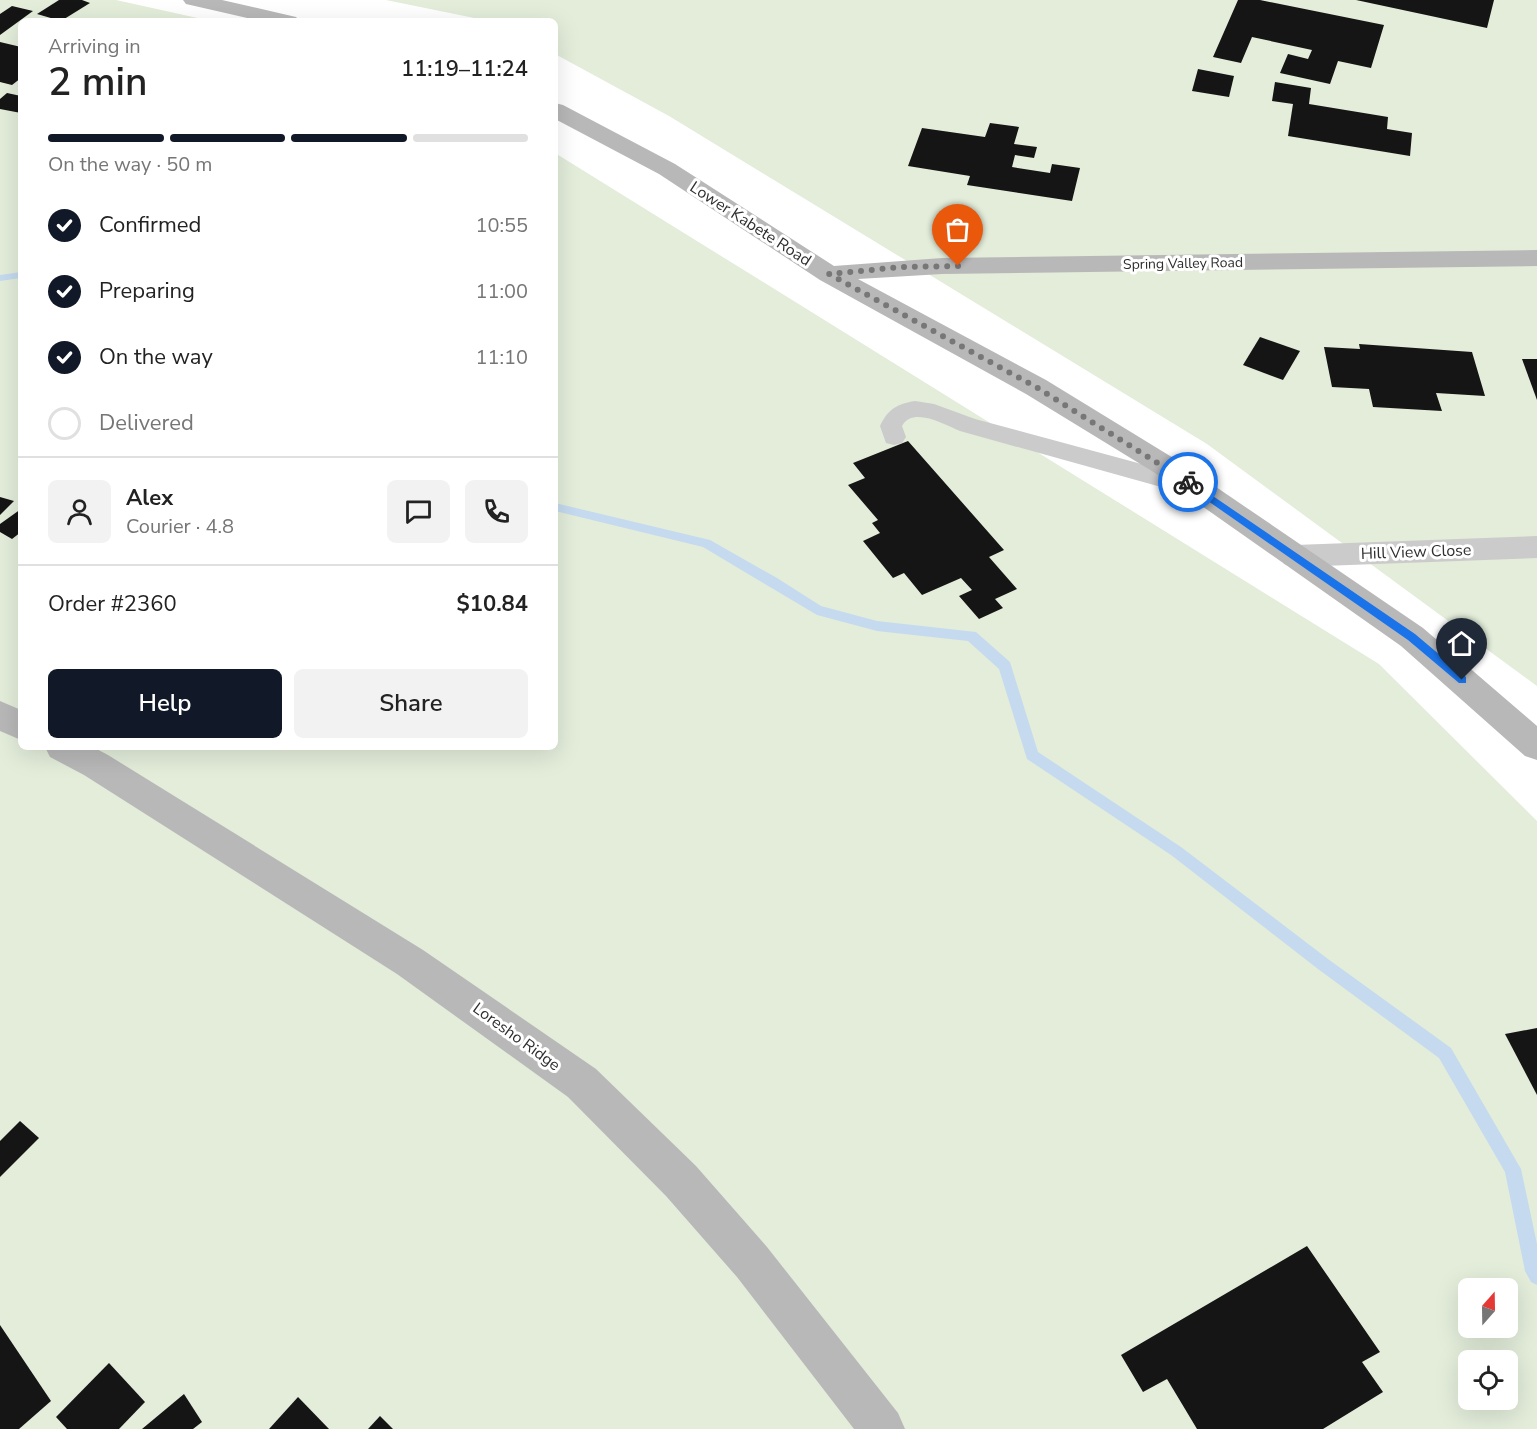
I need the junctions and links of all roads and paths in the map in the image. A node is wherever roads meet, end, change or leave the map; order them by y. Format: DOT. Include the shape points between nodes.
graph roads {
  1 [pos="193,0"];
  2 [pos="275,18"];
  3 [pos="558,112"];
  4 [pos="1537,258"];
  5 [pos="829,274"];
  6 [pos="894,437"];
  7 [pos="1197,489"];
  8 [pos="1537,547"];
  9 [pos="1295,556"];
  10 [pos="0,715"];
  11 [pos="18,724"];
  12 [pos="1537,746"];
  13 [pos="68,750"];
  14 [pos="882,1429"];
  1 -- 2 [label="street"];
  3 -- 5 [label="street, Lower Kabete Road" via="667,169"];
  4 -- 5 [label="street, Spring Valley Road" via="942,266"];
  5 -- 7 [label="street, Lower Kabete Road" via="1036,387"];
  6 -- 7 [label="lane" via="891,426 898,414 914,409"];
  7 -- 9 [label="street, Lower Kabete Road"];
  8 -- 9 [label="street, Hill View Close"];
  9 -- 12 [label="street, Lower Kabete Road" via="1412,637"];
  10 -- 11 [label="street"];
  13 -- 14 [label="street, Loresho Ridge" via="400,956 582,1083 681,1181 752,1262"];
}
